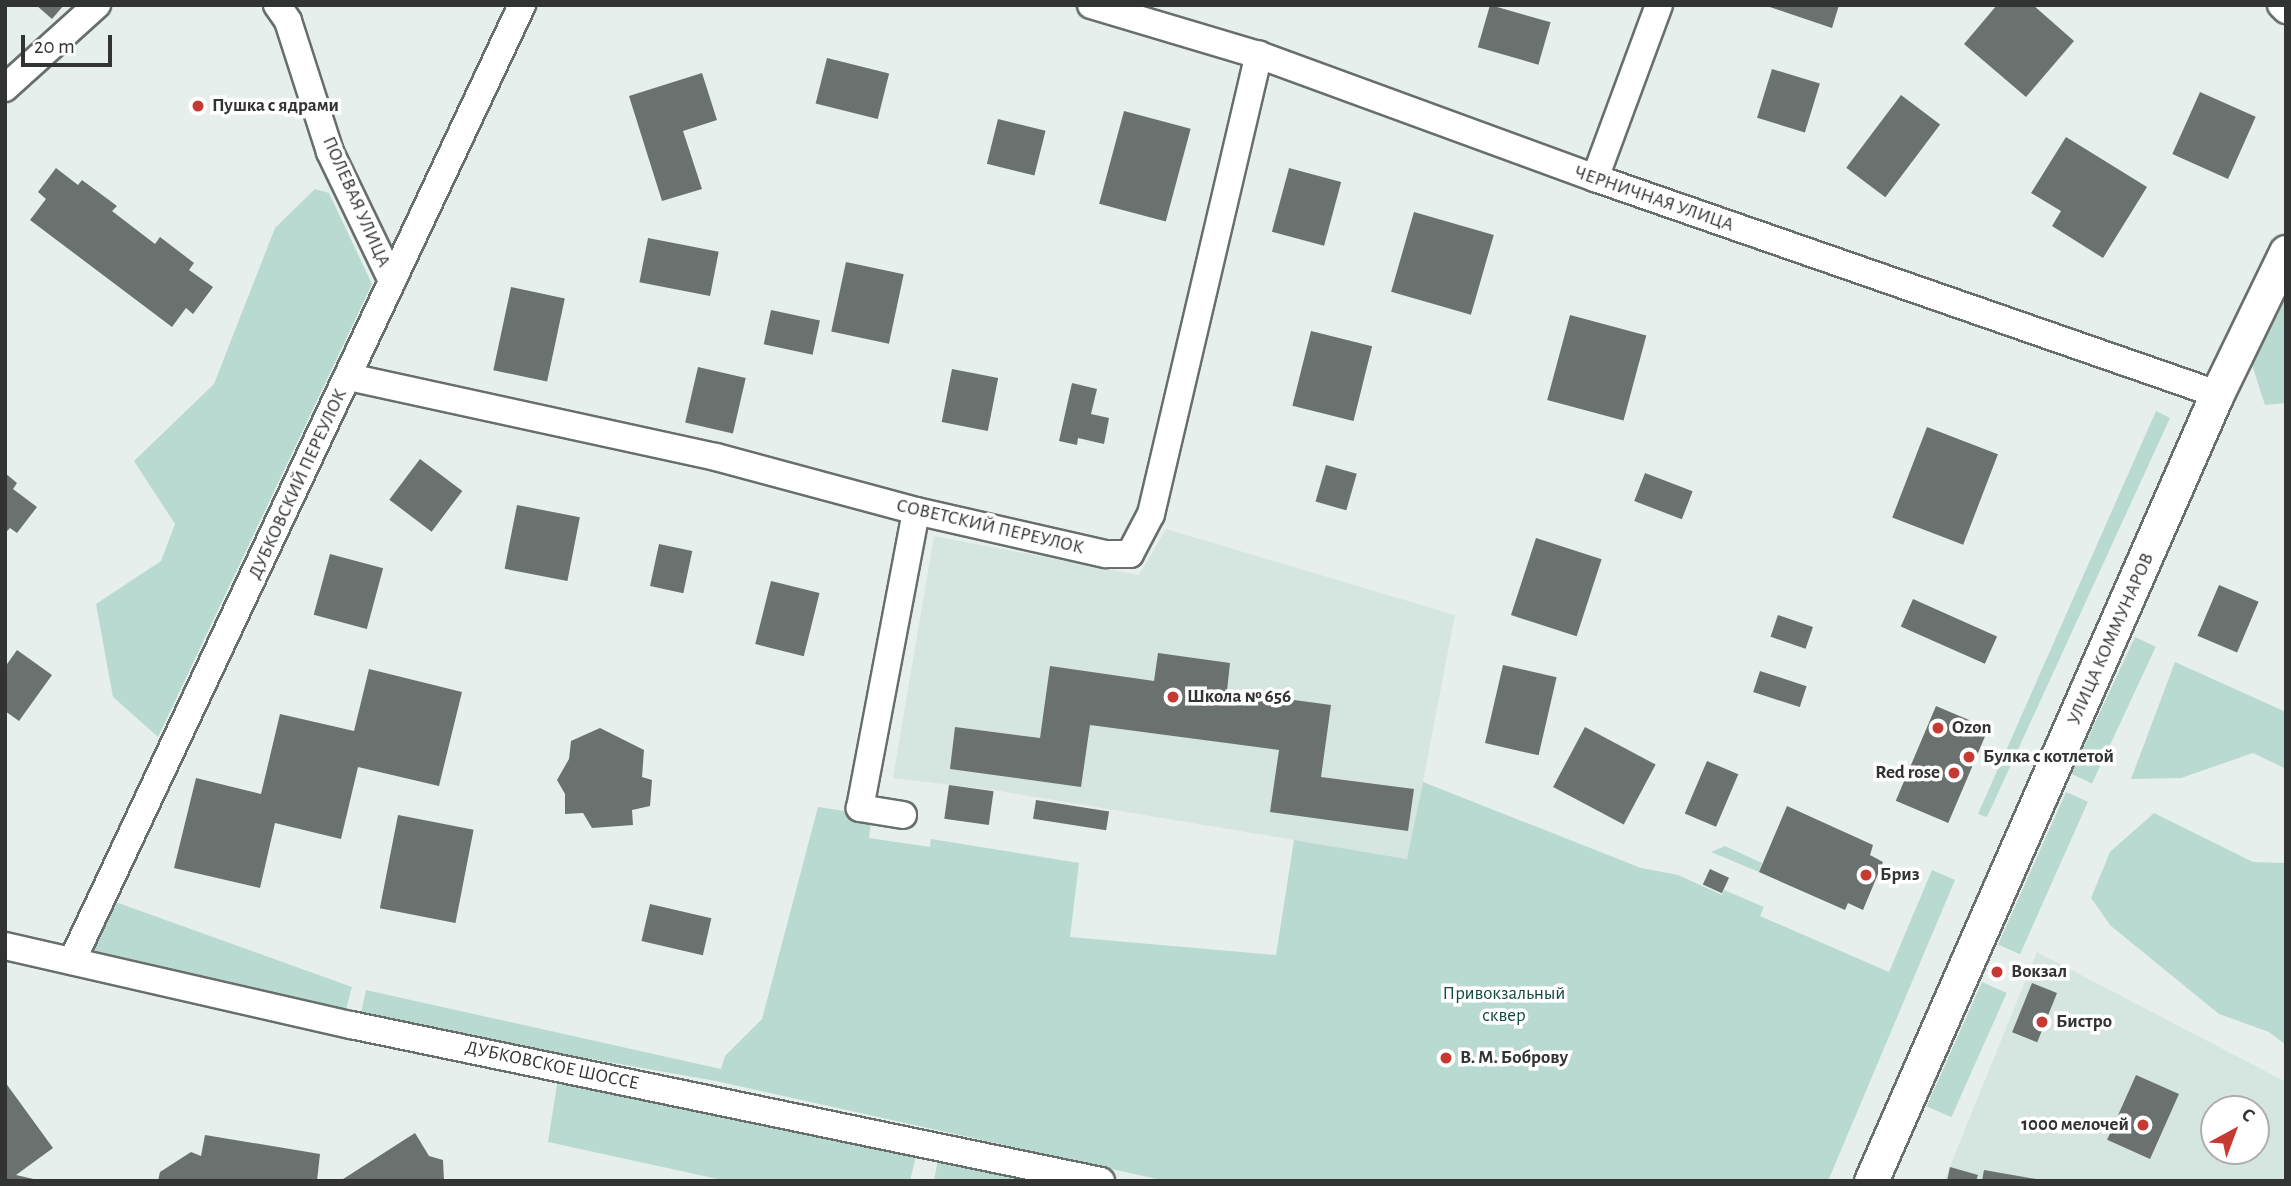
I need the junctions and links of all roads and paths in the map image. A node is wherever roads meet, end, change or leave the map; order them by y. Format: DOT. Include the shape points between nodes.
graph roads {
  1 [pos="97,5"];
  2 [pos="277,5"];
  3 [pos="522,5"];
  4 [pos="1091,5"];
  5 [pos="1659,5"];
  6 [pos="2281,5"];
  7 [pos="2286,10"];
  8 [pos="1259,55"];
  9 [pos="5,88"];
  10 [pos="1595,178"];
  11 [pos="2286,252"];
  12 [pos="392,281"];
  13 [pos="349,377"];
  14 [pos="2217,394"];
  15 [pos="916,511"];
  16 [pos="903,815"];
  17 [pos="5,946"];
  18 [pos="72,961"];
  19 [pos="1101,1181"];
  20 [pos="1871,1181"];
  1 -- 9 [label="street"];
  2 -- 12 [label="street, ПОЛЕВАЯ УЛИЦА" via="289,21 330,152"];
  3 -- 12 [label="street, ДУБКОВСКИЙ ПЕРЕУЛОК"];
  4 -- 8 [label="street, ЧЕРНИЧНАЯ УЛИЦА"];
  5 -- 10 [label="street"];
  6 -- 7 [label="street"];
  8 -- 10 [label="street, ЧЕРНИЧНАЯ УЛИЦА"];
  8 -- 15 [label="street, СОВЕТСКИЙ ПЕРЕУЛОК" via="1151,514 1130,554 1106,554"];
  10 -- 14 [label="street, ЧЕРНИЧНАЯ УЛИЦА"];
  11 -- 14 [label="street, УЛИЦА КОММУНАРОВ"];
  12 -- 13 [label="street, ДУБКОВСКИЙ ПЕРЕУЛОК"];
  13 -- 15 [label="street, СОВЕТСКИЙ ПЕРЕУЛОК" via="716,457"];
  13 -- 18 [label="street, ДУБКОВСКИЙ ПЕРЕУЛОК"];
  14 -- 20 [label="street, УЛИЦА КОММУНАРОВ"];
  15 -- 16 [label="street" via="860,808"];
  17 -- 18 [label="street, ДУБКОВСКОЕ ШОССЕ"];
  18 -- 19 [label="street, ДУБКОВСКОЕ ШОССЕ" via="351,1025"];
}
